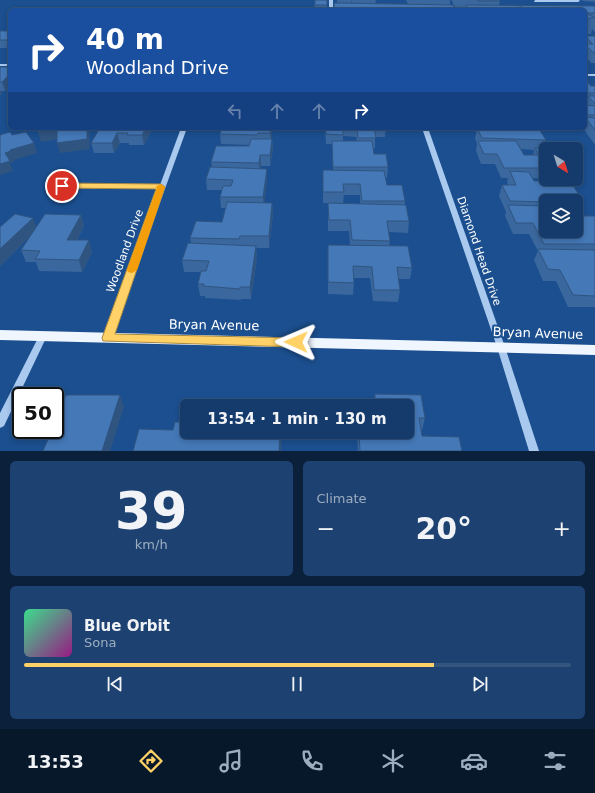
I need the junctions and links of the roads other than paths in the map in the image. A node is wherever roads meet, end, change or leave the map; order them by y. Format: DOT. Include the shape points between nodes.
graph roads {
  1 [pos="577,0"];
  2 [pos="535,1"];
  3 [pos="183,130"];
  4 [pos="426,130"];
  5 [pos="62,186"];
  6 [pos="161,187"];
  7 [pos="0,336"];
  8 [pos="44,336"];
  9 [pos="108,338"];
  10 [pos="501,347"];
  11 [pos="595,350"];
  12 [pos="0,423"];
  13 [pos="534,451"];
  1 -- 2 [label="street"];
  3 -- 6 [label="street, Woodland Drive"];
  4 -- 10 [label="street, Diamond Head Drive"];
  5 -- 6 [label="street"];
  6 -- 9 [label="street, Woodland Drive"];
  7 -- 8 [label="main road, Bryan Avenue"];
  8 -- 9 [label="main road, Bryan Avenue"];
  8 -- 12 [label="street"];
  9 -- 10 [label="main road, Bryan Avenue"];
  10 -- 11 [label="main road, Bryan Avenue"];
  10 -- 13 [label="street, Diamond Head Drive"];
}
